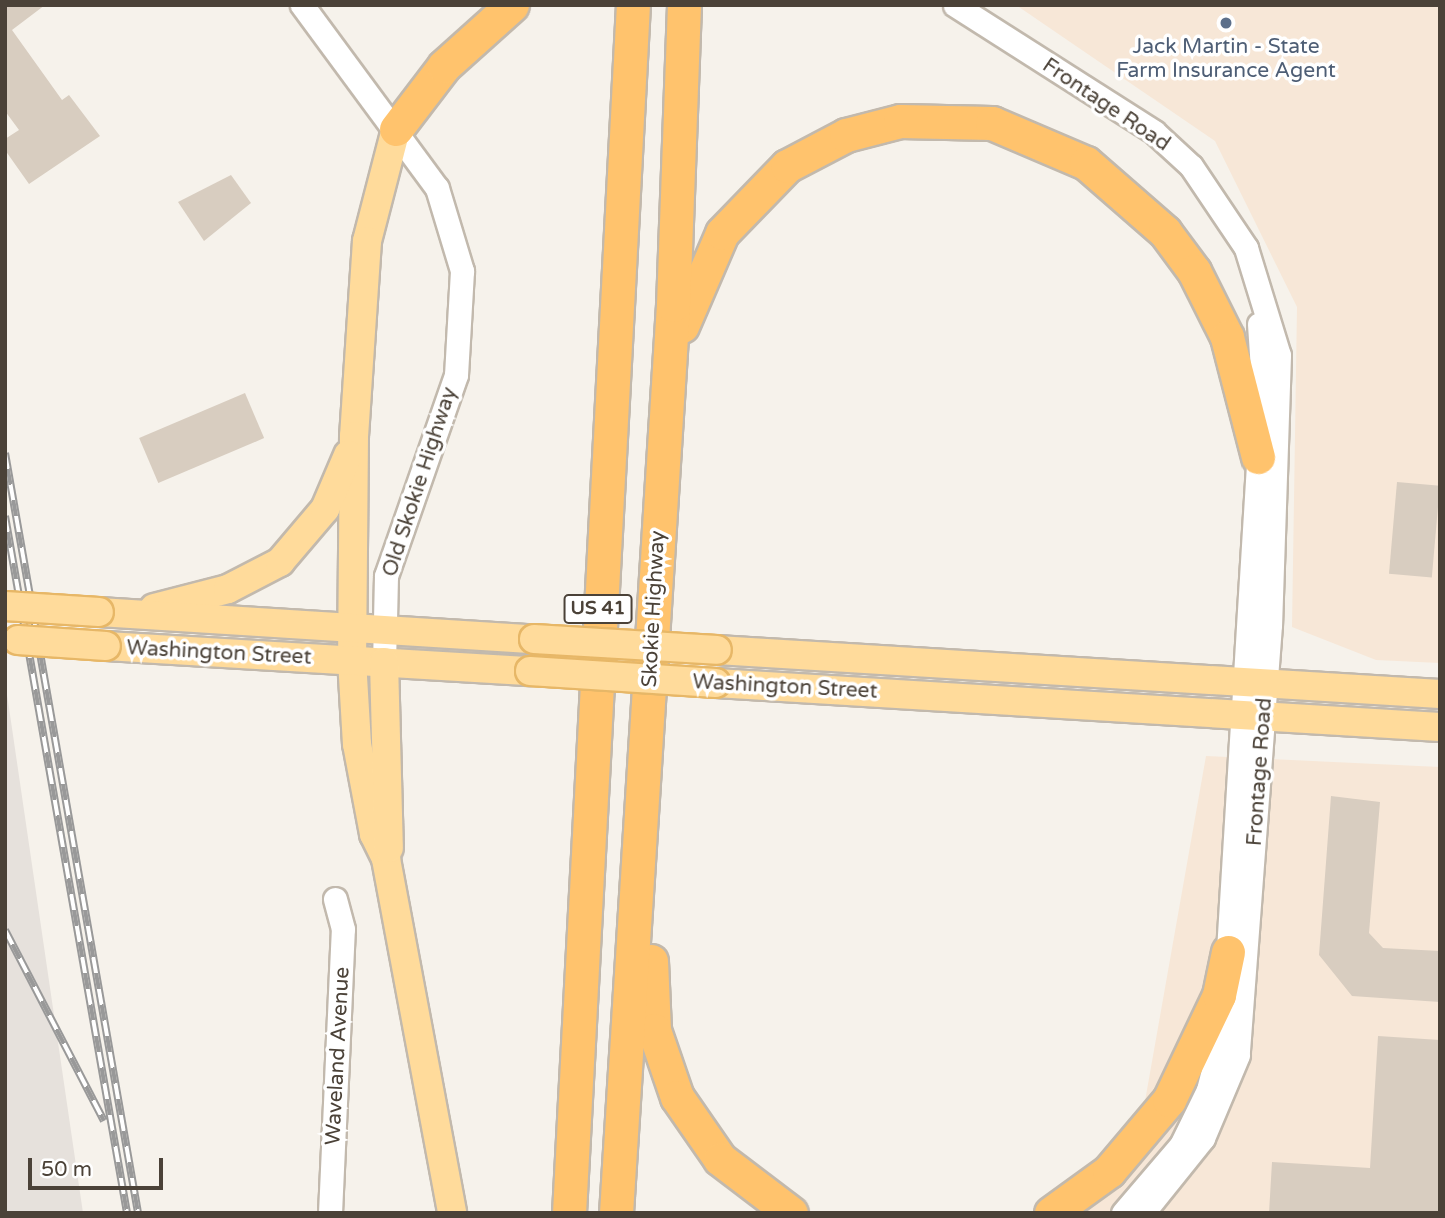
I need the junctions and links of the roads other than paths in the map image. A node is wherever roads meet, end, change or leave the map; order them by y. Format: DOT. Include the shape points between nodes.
graph roads {
  1 [pos="302,5"];
  2 [pos="512,5"];
  3 [pos="633,5"];
  4 [pos="684,5"];
  5 [pos="955,5"];
  6 [pos="396,129"];
  7 [pos="1263,305"];
  8 [pos="665,418"];
  9 [pos="354,436"];
  10 [pos="1258,457"];
  11 [pos="5,607"];
  12 [pos="131,614"];
  13 [pos="353,628"];
  14 [pos="384,630"];
  15 [pos="5,639"];
  16 [pos="352,660"];
  17 [pos="384,662"];
  18 [pos="1254,683"];
  19 [pos="1440,694"];
  20 [pos="649,696"];
  21 [pos="1252,715"];
  22 [pos="1440,727"];
  23 [pos="386,859"];
  24 [pos="335,899"];
  25 [pos="1228,952"];
  26 [pos="330,1213"];
  27 [pos="452,1213"];
  28 [pos="569,1213"];
  29 [pos="616,1213"];
  30 [pos="791,1213"];
  31 [pos="1051,1213"];
  32 [pos="1123,1213"];
  33 [pos="1143,1213"];
  1 -- 6 [label="street, Old Skokie Highway"];
  2 -- 6 [label="highway" via="444,66"];
  3 -- 28 [label="highway, US 41"];
  4 -- 8 [label="highway, Skokie Highway / US 41"];
  5 -- 7 [label="street, Frontage Road" via="1154,132 1191,166 1246,248"];
  6 -- 9 [label="main road" via="367,241"];
  6 -- 14 [label="street, Old Skokie Highway" via="452,223 464,309 456,375 386,576"];
  7 -- 10 [label="street, Frontage Road" via="1258,317 1263,384"];
  7 -- 18 [label="street, Frontage Road" via="1279,355"];
  8 -- 10 [label="highway" via="695,286 722,233 752,197 787,166 846,135 900,121 964,119 1040,138 1086,163 1165,232 1194,271 1227,337"];
  8 -- 20 [label="highway, Skokie Highway / US 41"];
  9 -- 12 [label="main road" via="325,509 280,562 228,589"];
  9 -- 13 [label="main road"];
  10 -- 18 [label="street, Frontage Road"];
  11 -- 12 [label="main road, Washington Street, bridge"];
  12 -- 13 [label="main road, Washington Street"];
  13 -- 14 [label="main road, Washington Street"];
  13 -- 16 [label="main road"];
  14 -- 17 [label="street, Old Skokie Highway"];
  14 -- 18 [label="main road, Washington Street, bridge"];
  15 -- 16 [label="main road, Washington Street, bridge"];
  16 -- 17 [label="main road, Washington Street"];
  16 -- 23 [label="main road" via="357,744 374,834"];
  17 -- 21 [label="main road, Washington Street, bridge"];
  17 -- 23 [label="main road, Old Skokie Highway" via="391,835"];
  18 -- 19 [label="main road, Washington Street"];
  18 -- 21 [label="street, Frontage Road"];
  20 -- 29 [label="highway, Skokie Highway / US 41"];
  20 -- 30 [label="highway" via="650,1000 664,1066 696,1130 720,1159"];
  21 -- 22 [label="main road, Washington Street"];
  21 -- 25 [label="street, Frontage Road"];
  21 -- 33 [label="street, Frontage Road" via="1249,918 1238,1055 1224,1098 1181,1171"];
  23 -- 27 [label="main road"];
  24 -- 26 [label="street, Waveland Avenue" via="343,929"];
  25 -- 31 [label="highway" via="1219,995 1169,1100 1109,1171"];
  25 -- 32 [label="street, Frontage Road" via="1223,1032 1208,1090 1181,1145"];
}
